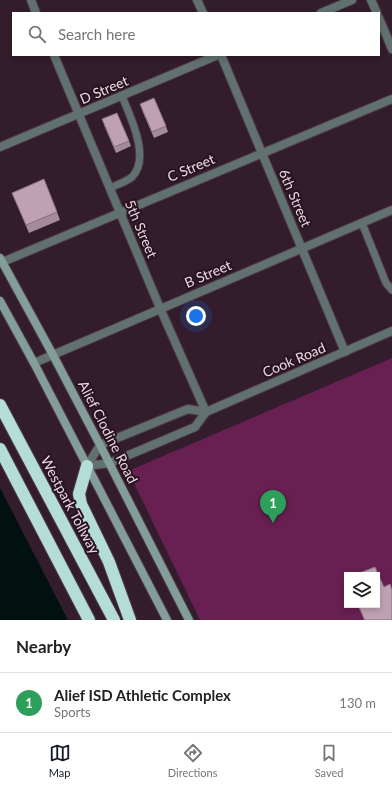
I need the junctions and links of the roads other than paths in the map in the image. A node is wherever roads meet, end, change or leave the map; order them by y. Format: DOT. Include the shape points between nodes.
graph roads {
  1 [pos="31,0"];
  2 [pos="197,0"];
  3 [pos="352,0"];
  4 [pos="371,0"];
  5 [pos="36,12"];
  6 [pos="203,12"];
  7 [pos="322,12"];
  8 [pos="377,12"];
  9 [pos="380,20"];
  10 [pos="392,49"];
  11 [pos="54,56"];
  12 [pos="218,56"];
  13 [pos="220,56"];
  14 [pos="122,96"];
  15 [pos="392,99"];
  16 [pos="79,115"];
  17 [pos="0,147"];
  18 [pos="262,153"];
  19 [pos="110,188"];
  20 [pos="392,210"];
  21 [pos="120,212"];
  22 [pos="362,222"];
  23 [pos="302,248"];
  24 [pos="1,261"];
  25 [pos="392,290"];
  26 [pos="0,301"];
  27 [pos="160,308"];
  28 [pos="392,331"];
  29 [pos="345,352"];
  30 [pos="53,355"];
  31 [pos="34,363"];
  32 [pos="0,405"];
  33 [pos="206,412"];
  34 [pos="100,445"];
  35 [pos="0,449"];
  36 [pos="110,463"];
  37 [pos="87,466"];
  38 [pos="89,620"];
  39 [pos="114,620"];
  40 [pos="130,620"];
  41 [pos="167,620"];
  42 [pos="189,620"];
  1 -- 5 [label="street"];
  2 -- 6 [label="street"];
  3 -- 7 [label="street"];
  4 -- 8 [label="street"];
  9 -- 10 [label="street"];
  11 -- 16 [label="street, 5th Street"];
  12 -- 14 [label="street, D Street"];
  13 -- 18 [label="street, 6th Street"];
  14 -- 16 [label="street, D Street"];
  14 -- 19 [label="lane" via="138,138 140,159 138,168 132,176"];
  15 -- 18 [label="street, C Street"];
  16 -- 17 [label="street, D Street"];
  16 -- 19 [label="street, 5th Street"];
  18 -- 21 [label="street, C Street"];
  18 -- 23 [label="street, 6th Street"];
  19 -- 21 [label="street, 5th Street"];
  20 -- 22 [label="street, B Street"];
  21 -- 24 [label="street, C Street"];
  21 -- 27 [label="street, 5th Street"];
  22 -- 23 [label="street, B Street"];
  22 -- 25 [label="lane" via="386,283"];
  23 -- 27 [label="street, B Street"];
  23 -- 29 [label="street, 6th Street"];
  24 -- 30 [label="main road, Alief Clodine Road"];
  26 -- 31 [label="main road"];
  27 -- 30 [label="street, B Street"];
  27 -- 33 [label="street, 5th Street"];
  28 -- 29 [label="street, Cook Road"];
  29 -- 33 [label="street, Cook Road"];
  30 -- 31 [label="street, B Street"];
  30 -- 34 [label="main road, Alief Clodine Road"];
  31 -- 37 [label="main road"];
  32 -- 39 [label="highway, Westpark Tollway"];
  33 -- 34 [label="street, Cook Road" via="188,410"];
  33 -- 36 [label="street, Cook Road" via="195,427"];
  34 -- 36 [label="main road, Alief Clodine Road"];
  34 -- 37 [label="street"];
  35 -- 38 [label="highway"];
  36 -- 37 [label="street, Cook Road"];
  36 -- 42 [label="main road, Alief Clodine Road"];
  37 -- 40 [label="highway" via="79,494 81,504 109,562"];
  37 -- 41 [label="main road"];
}
